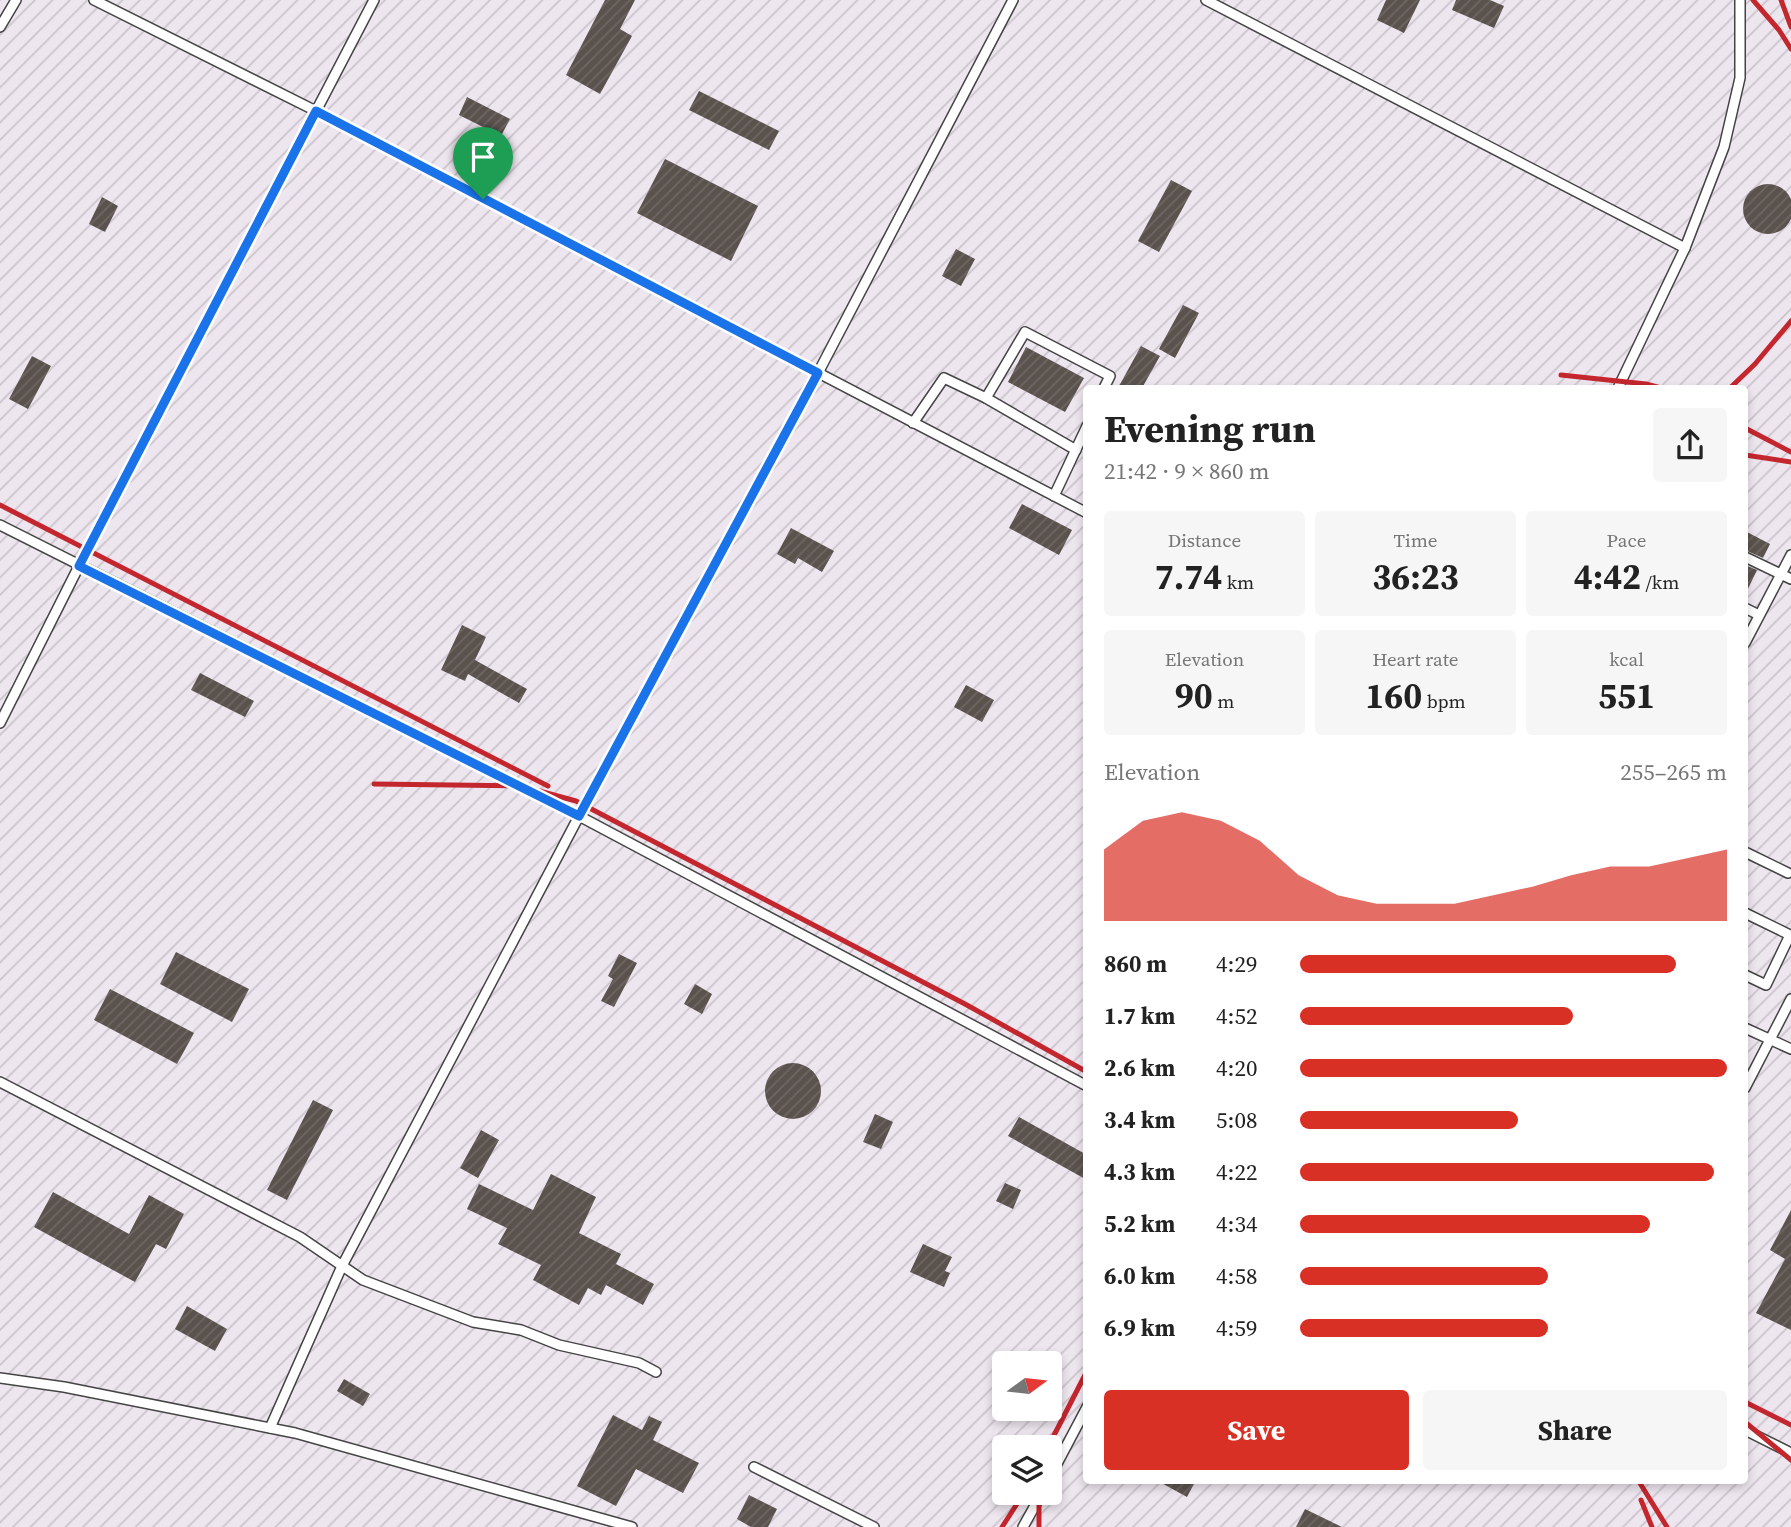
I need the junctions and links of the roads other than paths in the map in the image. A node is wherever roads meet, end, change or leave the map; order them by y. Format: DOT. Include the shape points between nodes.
graph roads {
  1 [pos="16,0"];
  2 [pos="94,0"];
  3 [pos="374,0"];
  4 [pos="1013,0"];
  5 [pos="1206,0"];
  6 [pos="1740,0"];
  7 [pos="0,27"];
  8 [pos="316,111"];
  9 [pos="1685,248"];
  10 [pos="818,373"];
  11 [pos="1106,385"];
  12 [pos="1619,385"];
  13 [pos="986,398"];
  14 [pos="913,423"];
  15 [pos="1083,435"];
  16 [pos="1076,450"];
  17 [pos="1054,496"];
  18 [pos="1083,511"];
  19 [pos="0,525"];
  20 [pos="1791,555"];
  21 [pos="1748,558"];
  22 [pos="79,566"];
  23 [pos="1781,573"];
  24 [pos="1791,579"];
  25 [pos="1748,610"];
  26 [pos="1759,615"];
  27 [pos="1748,637"];
  28 [pos="0,723"];
  29 [pos="579,816"];
  30 [pos="1748,853"];
  31 [pos="1788,873"];
  32 [pos="1748,914"];
  33 [pos="1748,976"];
  34 [pos="1791,999"];
  35 [pos="1748,1030"];
  36 [pos="1770,1040"];
  37 [pos="1791,1049"];
  38 [pos="0,1082"];
  39 [pos="1748,1082"];
  40 [pos="1083,1084"];
  41 [pos="342,1266"];
  42 [pos="656,1372"];
  43 [pos="0,1378"];
  44 [pos="1083,1415"];
  45 [pos="270,1428"];
  46 [pos="1748,1432"];
  47 [pos="1791,1453"];
  48 [pos="1062,1454"];
  49 [pos="754,1467"];
  50 [pos="1035,1505"];
  51 [pos="632,1527"];
  52 [pos="874,1527"];
  53 [pos="1023,1527"];
  1 -- 7 [label="lane"];
  2 -- 8 [label="lane"];
  3 -- 8 [label="lane"];
  4 -- 10 [label="lane"];
  5 -- 9 [label="lane"];
  6 -- 9 [label="lane" via="1740,78 1724,147"];
  8 -- 10 [label="lane"];
  8 -- 22 [label="lane"];
  9 -- 12 [label="lane"];
  10 -- 14 [label="lane"];
  10 -- 29 [label="lane"];
  11 -- 13 [label="lane" via="1110,376 1025,332"];
  13 -- 14 [label="lane" via="944,378"];
  13 -- 16 [label="lane"];
  14 -- 17 [label="lane"];
  15 -- 16 [label="lane"];
  16 -- 17 [label="lane"];
  17 -- 18 [label="lane"];
  19 -- 22 [label="lane"];
  20 -- 23 [label="lane"];
  21 -- 23 [label="lane"];
  22 -- 28 [label="lane"];
  22 -- 29 [label="lane"];
  23 -- 24 [label="lane"];
  23 -- 26 [label="lane"];
  25 -- 26 [label="lane"];
  26 -- 27 [label="lane"];
  29 -- 40 [label="lane"];
  29 -- 41 [label="lane"];
  30 -- 31 [label="lane"];
  32 -- 33 [label="lane" via="1790,935 1766,985"];
  34 -- 36 [label="lane"];
  35 -- 36 [label="lane"];
  36 -- 37 [label="lane"];
  36 -- 39 [label="lane"];
  38 -- 41 [label="lane" via="300,1237"];
  41 -- 42 [label="lane" via="363,1280 472,1322 521,1330 559,1345 639,1363"];
  41 -- 45 [label="lane"];
  43 -- 45 [label="lane"];
  44 -- 48 [label="lane"];
  45 -- 51 [label="lane"];
  46 -- 47 [label="lane"];
  49 -- 52 [label="lane"];
  50 -- 53 [label="lane"];
}
